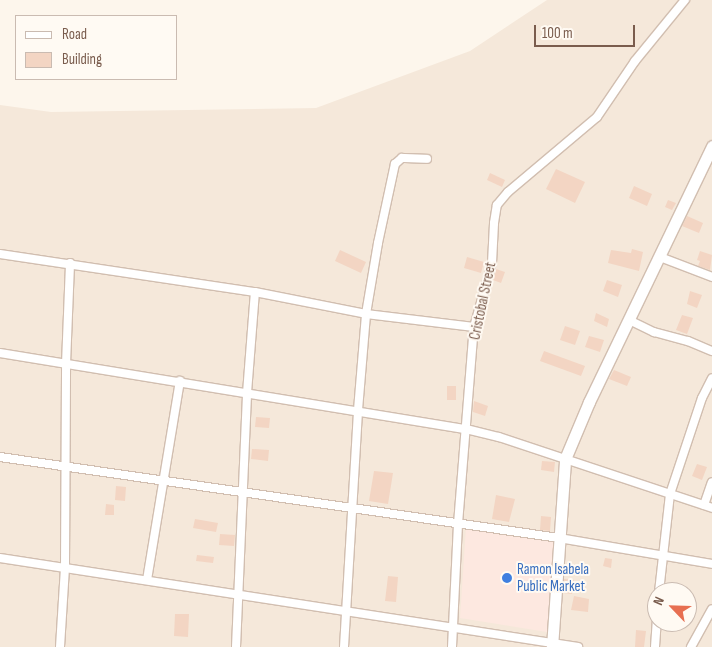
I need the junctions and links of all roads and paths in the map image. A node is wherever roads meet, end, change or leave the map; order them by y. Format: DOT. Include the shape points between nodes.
graph roads {
  1 [pos="685,0"];
  2 [pos="711,150"];
  3 [pos="427,159"];
  4 [pos="0,254"];
  5 [pos="660,257"];
  6 [pos="70,263"];
  7 [pos="712,277"];
  8 [pos="255,292"];
  9 [pos="366,314"];
  10 [pos="629,320"];
  11 [pos="474,328"];
  12 [pos="712,351"];
  13 [pos="0,353"];
  14 [pos="66,364"];
  15 [pos="712,378"];
  16 [pos="180,381"];
  17 [pos="247,393"];
  18 [pos="358,410"];
  19 [pos="466,429"];
  20 [pos="0,457"];
  21 [pos="565,459"];
  22 [pos="65,467"];
  23 [pos="163,480"];
  24 [pos="712,482"];
  25 [pos="243,491"];
  26 [pos="670,494"];
  27 [pos="708,507"];
  28 [pos="354,509"];
  29 [pos="458,524"];
  30 [pos="558,538"];
  31 [pos="662,554"];
  32 [pos="0,558"];
  33 [pos="712,564"];
  34 [pos="65,568"];
  35 [pos="147,580"];
  36 [pos="660,582"];
  37 [pos="238,594"];
  38 [pos="712,609"];
  39 [pos="346,612"];
  40 [pos="453,629"];
  41 [pos="656,632"];
  42 [pos="552,645"];
  43 [pos="60,647"];
  44 [pos="236,647"];
  45 [pos="344,647"];
  46 [pos="452,647"];
  47 [pos="578,647"];
  48 [pos="655,647"];
  49 [pos="691,647"];
  1 -- 11 [label="street, Cristobal Street" via="635,61 597,117 501,198 494,216 492,263"];
  2 -- 5 [label="main road"];
  3 -- 9 [label="street" via="402,158 395,164"];
  4 -- 6 [label="street"];
  5 -- 7 [label="street"];
  5 -- 10 [label="main road"];
  6 -- 8 [label="street"];
  6 -- 14 [label="street"];
  8 -- 9 [label="street"];
  8 -- 17 [label="street"];
  9 -- 11 [label="street"];
  9 -- 18 [label="street"];
  10 -- 12 [label="street"];
  10 -- 21 [label="main road"];
  11 -- 19 [label="street, Cristobal Street"];
  13 -- 14 [label="street"];
  14 -- 16 [label="street"];
  14 -- 22 [label="street"];
  15 -- 26 [label="street" via="702,398"];
  16 -- 17 [label="street"];
  16 -- 23 [label="street"];
  17 -- 18 [label="street"];
  17 -- 25 [label="street"];
  18 -- 19 [label="street"];
  18 -- 28 [label="street"];
  19 -- 21 [label="street"];
  19 -- 29 [label="street, Cristobal Street"];
  20 -- 22 [label="street"];
  21 -- 26 [label="street"];
  21 -- 30 [label="main road"];
  22 -- 23 [label="street"];
  22 -- 34 [label="street"];
  23 -- 25 [label="street"];
  23 -- 35 [label="street"];
  24 -- 27 [label="street"];
  25 -- 28 [label="street"];
  25 -- 37 [label="street"];
  26 -- 27 [label="street"];
  26 -- 31 [label="street"];
  28 -- 29 [label="street"];
  28 -- 39 [label="street"];
  29 -- 30 [label="street"];
  29 -- 40 [label="street, Cristobal Street"];
  30 -- 31 [label="street"];
  30 -- 42 [label="main road"];
  31 -- 33 [label="street"];
  31 -- 36 [label="street"];
  32 -- 34 [label="street"];
  34 -- 35 [label="street"];
  34 -- 43 [label="street"];
  35 -- 37 [label="street"];
  37 -- 39 [label="street"];
  37 -- 44 [label="street"];
  38 -- 49 [label="street"];
  39 -- 40 [label="street"];
  39 -- 45 [label="street"];
  40 -- 42 [label="street"];
  40 -- 46 [label="street, Cristobal Street"];
  41 -- 48 [label="street"];
  42 -- 47 [label="street"];
}
